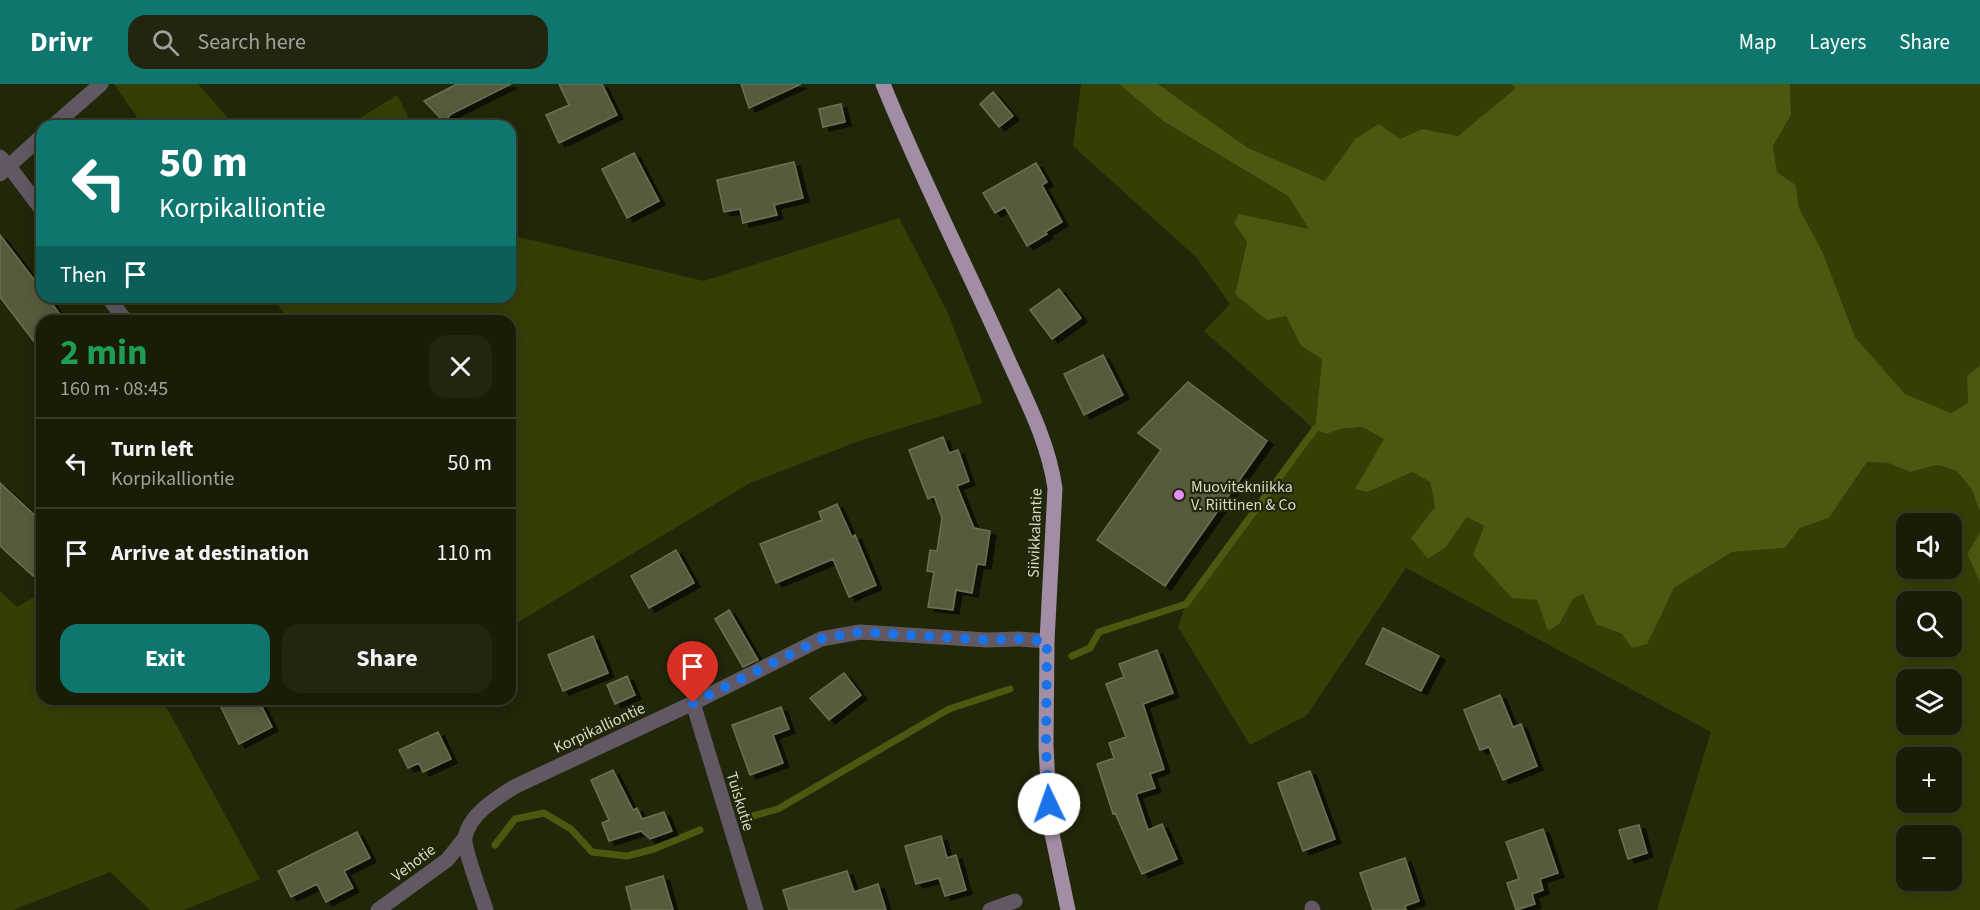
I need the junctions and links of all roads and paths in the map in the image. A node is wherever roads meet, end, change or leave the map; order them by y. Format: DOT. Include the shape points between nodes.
graph roads {
  1 [pos="100,84"];
  2 [pos="884,84"];
  3 [pos="60,120"];
  4 [pos="36,141"];
  5 [pos="3,166"];
  6 [pos="36,203"];
  7 [pos="1047,641"];
  8 [pos="693,703"];
  9 [pos="464,839"];
  10 [pos="1015,902"];
  11 [pos="378,910"];
  12 [pos="486,910"];
  13 [pos="756,910"];
  14 [pos="990,910"];
  15 [pos="1068,910"];
  1 -- 3 [label="street"];
  2 -- 7 [label="main road, Siivikkalantie" via="1035,418 1048,455 1055,488"];
  4 -- 5 [label="street"];
  5 -- 6 [label="street"];
  7 -- 8 [label="street, Korpikalliontie" via="860,632 839,635 821,639"];
  7 -- 15 [label="main road, Siivikkalantie" via="1050,824"];
  8 -- 9 [label="street, Korpikalliontie" via="514,788 490,803 471,823"];
  8 -- 13 [label="street, Tuiskutie"];
  9 -- 11 [label="street, Vehotie" via="447,860"];
  9 -- 12 [label="street"];
  10 -- 14 [label="street"];
}
